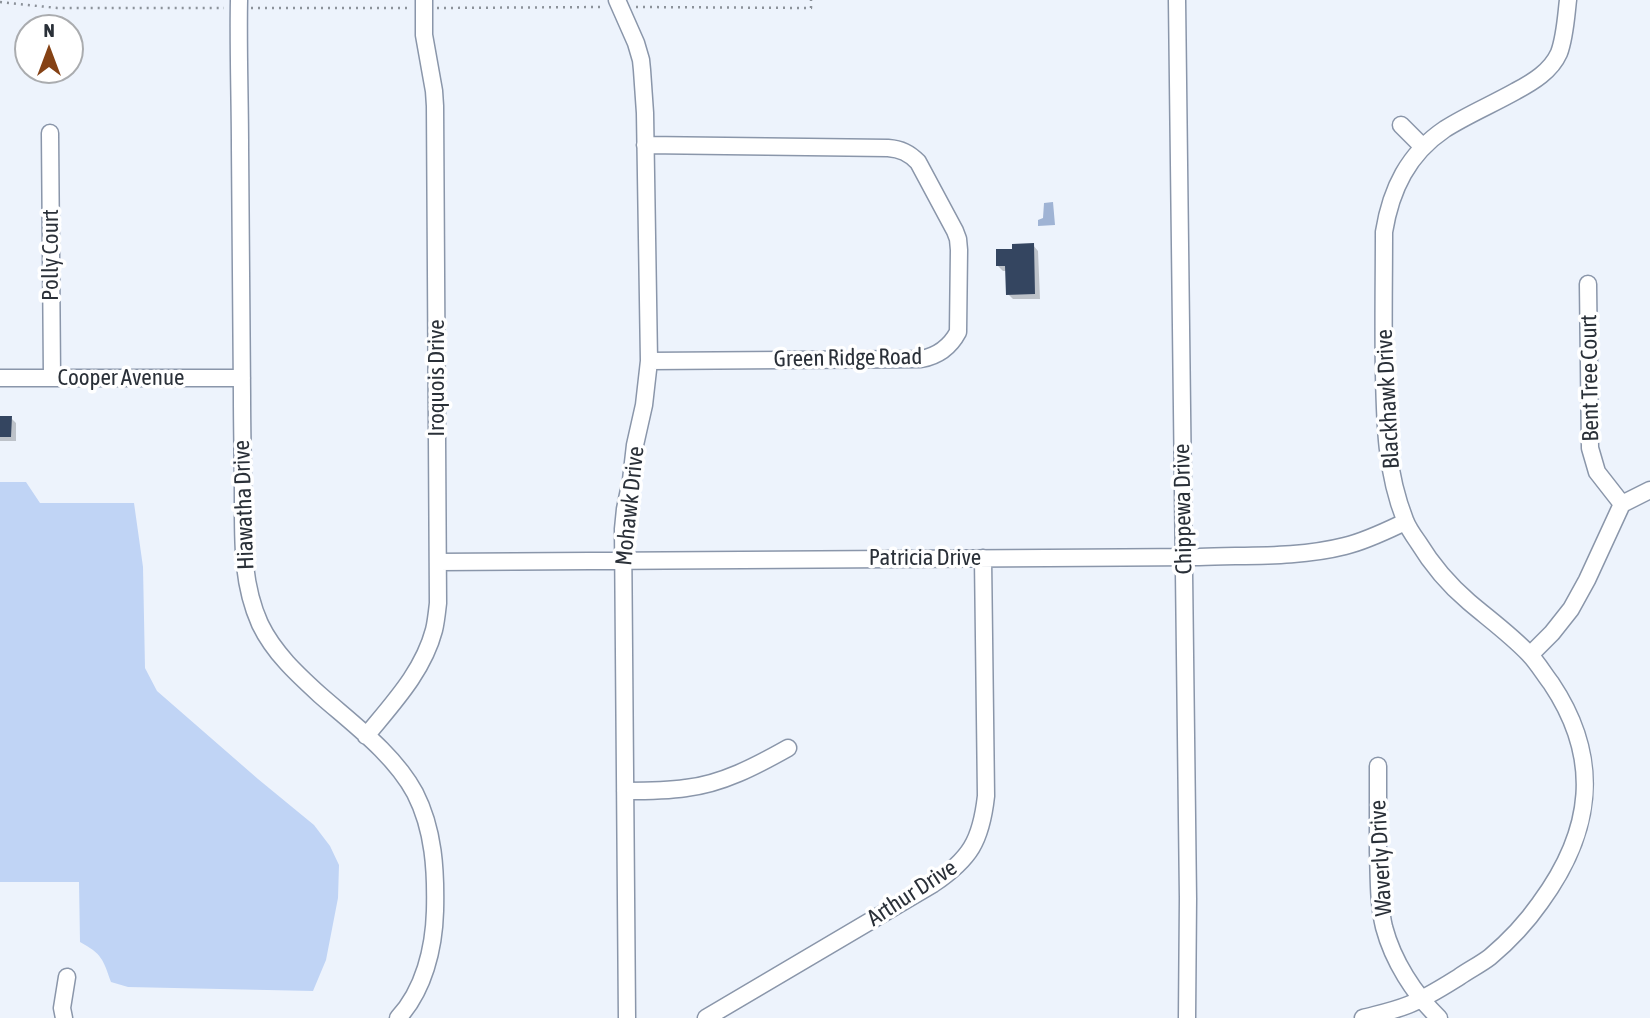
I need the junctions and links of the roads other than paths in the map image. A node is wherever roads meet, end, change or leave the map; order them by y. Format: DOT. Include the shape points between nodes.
graph roads {
  1 [pos="1177,0"];
  2 [pos="1568,0"];
  3 [pos="246,4"];
  4 [pos="611,4"];
  5 [pos="423,5"];
  6 [pos="1401,125"];
  7 [pos="50,133"];
  8 [pos="645,145"];
  9 [pos="1423,147"];
  10 [pos="1588,284"];
  11 [pos="649,361"];
  12 [pos="52,377"];
  13 [pos="0,378"];
  14 [pos="242,378"];
  15 [pos="1650,490"];
  16 [pos="1622,504"];
  17 [pos="1405,522"];
  18 [pos="1184,557"];
  19 [pos="983,558"];
  20 [pos="622,561"];
  21 [pos="438,562"];
  22 [pos="1530,655"];
  23 [pos="366,736"];
  24 [pos="788,748"];
  25 [pos="1378,766"];
  26 [pos="625,791"];
  27 [pos="67,977"];
  28 [pos="1422,998"];
  29 [pos="64,1018"];
  30 [pos="398,1018"];
  31 [pos="627,1018"];
  32 [pos="706,1018"];
  33 [pos="1187,1018"];
  34 [pos="1363,1018"];
  35 [pos="1439,1018"];
  1 -- 18 [label="street, Chippewa Drive"];
  2 -- 9 [label="street, Blackhawk Drive" via="1559,53 1549,69"];
  3 -- 14 [label="street, Hiawatha Drive"];
  4 -- 8 [label="street, Mohawk Drive" via="636,43 641,60"];
  5 -- 21 [label="street, Iroquois Drive" via="435,91"];
  6 -- 9 [label="street"];
  7 -- 12 [label="street, Polly Court"];
  8 -- 11 [label="street, Mohawk Drive"];
  8 -- 11 [label="street, Green Ridge Road" via="901,150 918,162 955,231 959,250 958,332 947,348 932,356"];
  9 -- 17 [label="street, Blackhawk Drive" via="1394,192 1384,232 1386,442"];
  10 -- 16 [label="street, Bent Tree Court" via="1590,448 1597,472"];
  11 -- 20 [label="street, Mohawk Drive" via="625,509"];
  12 -- 13 [label="street, Cooper Avenue"];
  12 -- 14 [label="street, Cooper Avenue"];
  14 -- 23 [label="street, Hiawatha Drive" via="244,564 255,610 288,665"];
  15 -- 16 [label="street"];
  16 -- 22 [label="street" via="1571,609"];
  17 -- 18 [label="street, Patricia Drive" via="1321,552"];
  17 -- 22 [label="street, Blackhawk Drive" via="1450,584"];
  18 -- 19 [label="street, Patricia Drive"];
  18 -- 33 [label="street, Chippewa Drive"];
  19 -- 20 [label="street, Patricia Drive"];
  19 -- 32 [label="street, Arthur Drive" via="986,796 972,848 959,865 933,884"];
  20 -- 21 [label="street, Patricia Drive"];
  20 -- 26 [label="street, Mohawk Drive"];
  21 -- 23 [label="street, Iroquois Drive" via="438,603 429,643 403,690"];
  22 -- 28 [label="street, Blackhawk Drive" via="1552,684 1579,740 1585,791 1577,837 1551,888 1524,925 1489,957"];
  23 -- 30 [label="street, Hiawatha Drive" via="415,793 433,855 431,949 420,982"];
  24 -- 26 [label="street" via="704,785"];
  25 -- 28 [label="street, Waverly Drive" via="1382,915 1394,956"];
  26 -- 31 [label="street, Mohawk Drive"];
  27 -- 29 [label="street"];
  28 -- 34 [label="street, Blackhawk Drive"];
  28 -- 35 [label="street, Waverly Drive"];
}
